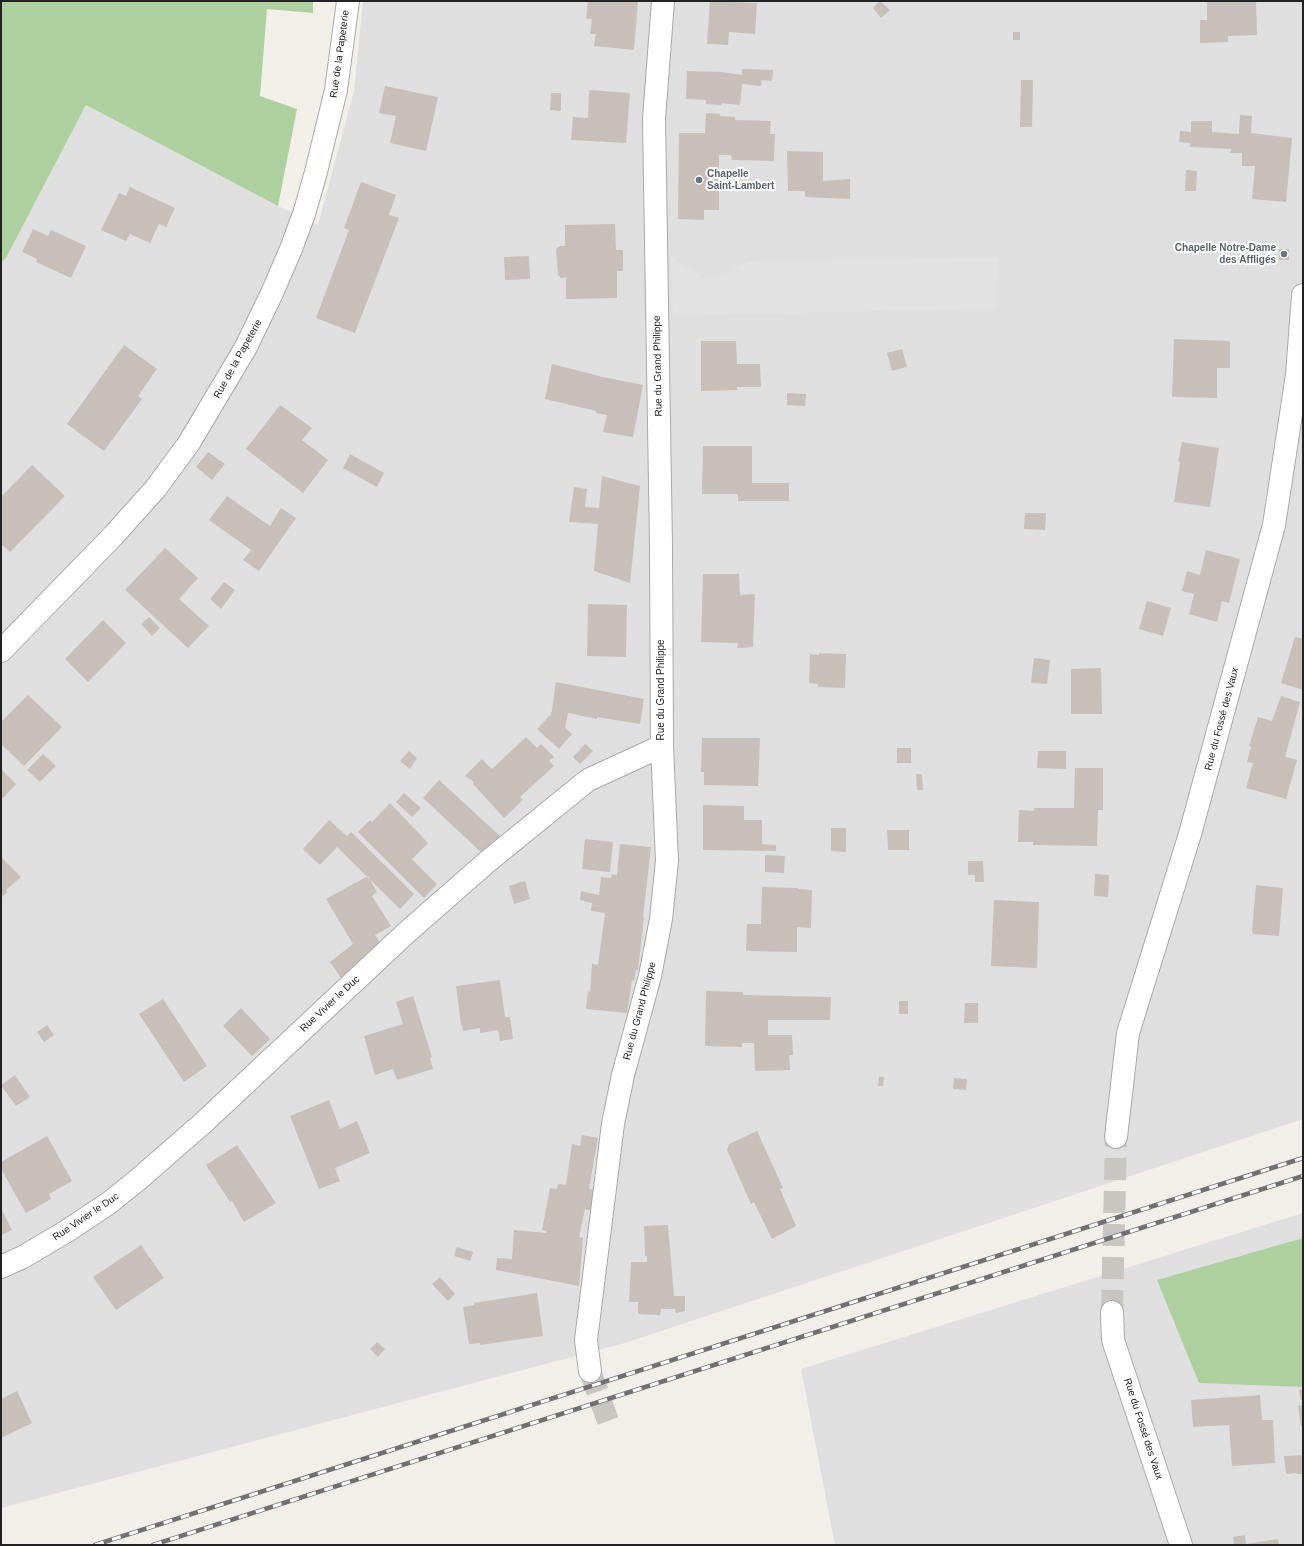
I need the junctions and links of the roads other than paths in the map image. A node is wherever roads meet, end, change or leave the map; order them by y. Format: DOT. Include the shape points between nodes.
graph roads {
  1 [pos="348,1"];
  2 [pos="663,1"];
  3 [pos="1303,295"];
  4 [pos="1,651"];
  5 [pos="662,746"];
  6 [pos="1116,1138"];
  7 [pos="1,1267"];
  8 [pos="1112,1312"];
  9 [pos="590,1371"];
  10 [pos="1181,1545"];
  1 -- 4 [label="street, Rue de la Papeterie" via="336,90 304,214 272,293 246,347 213,405 156,488"];
  2 -- 5 [label="street, Rue du Grand Philippe" via="654,119"];
  3 -- 6 [label="street, Rue du Fossé des Vaux" via="1297,376 1274,525 1190,834 1128,1033"];
  5 -- 7 [label="street, Rue Vivier le Duc" via="588,780 487,862 406,933 203,1123 140,1178 68,1231 24,1257"];
  5 -- 9 [label="street, Rue du Grand Philippe" via="666,861 661,919 650,976 613,1124 586,1340"];
  8 -- 10 [label="street, Rue du Fossé des Vaux" via="1113,1340"];
}
